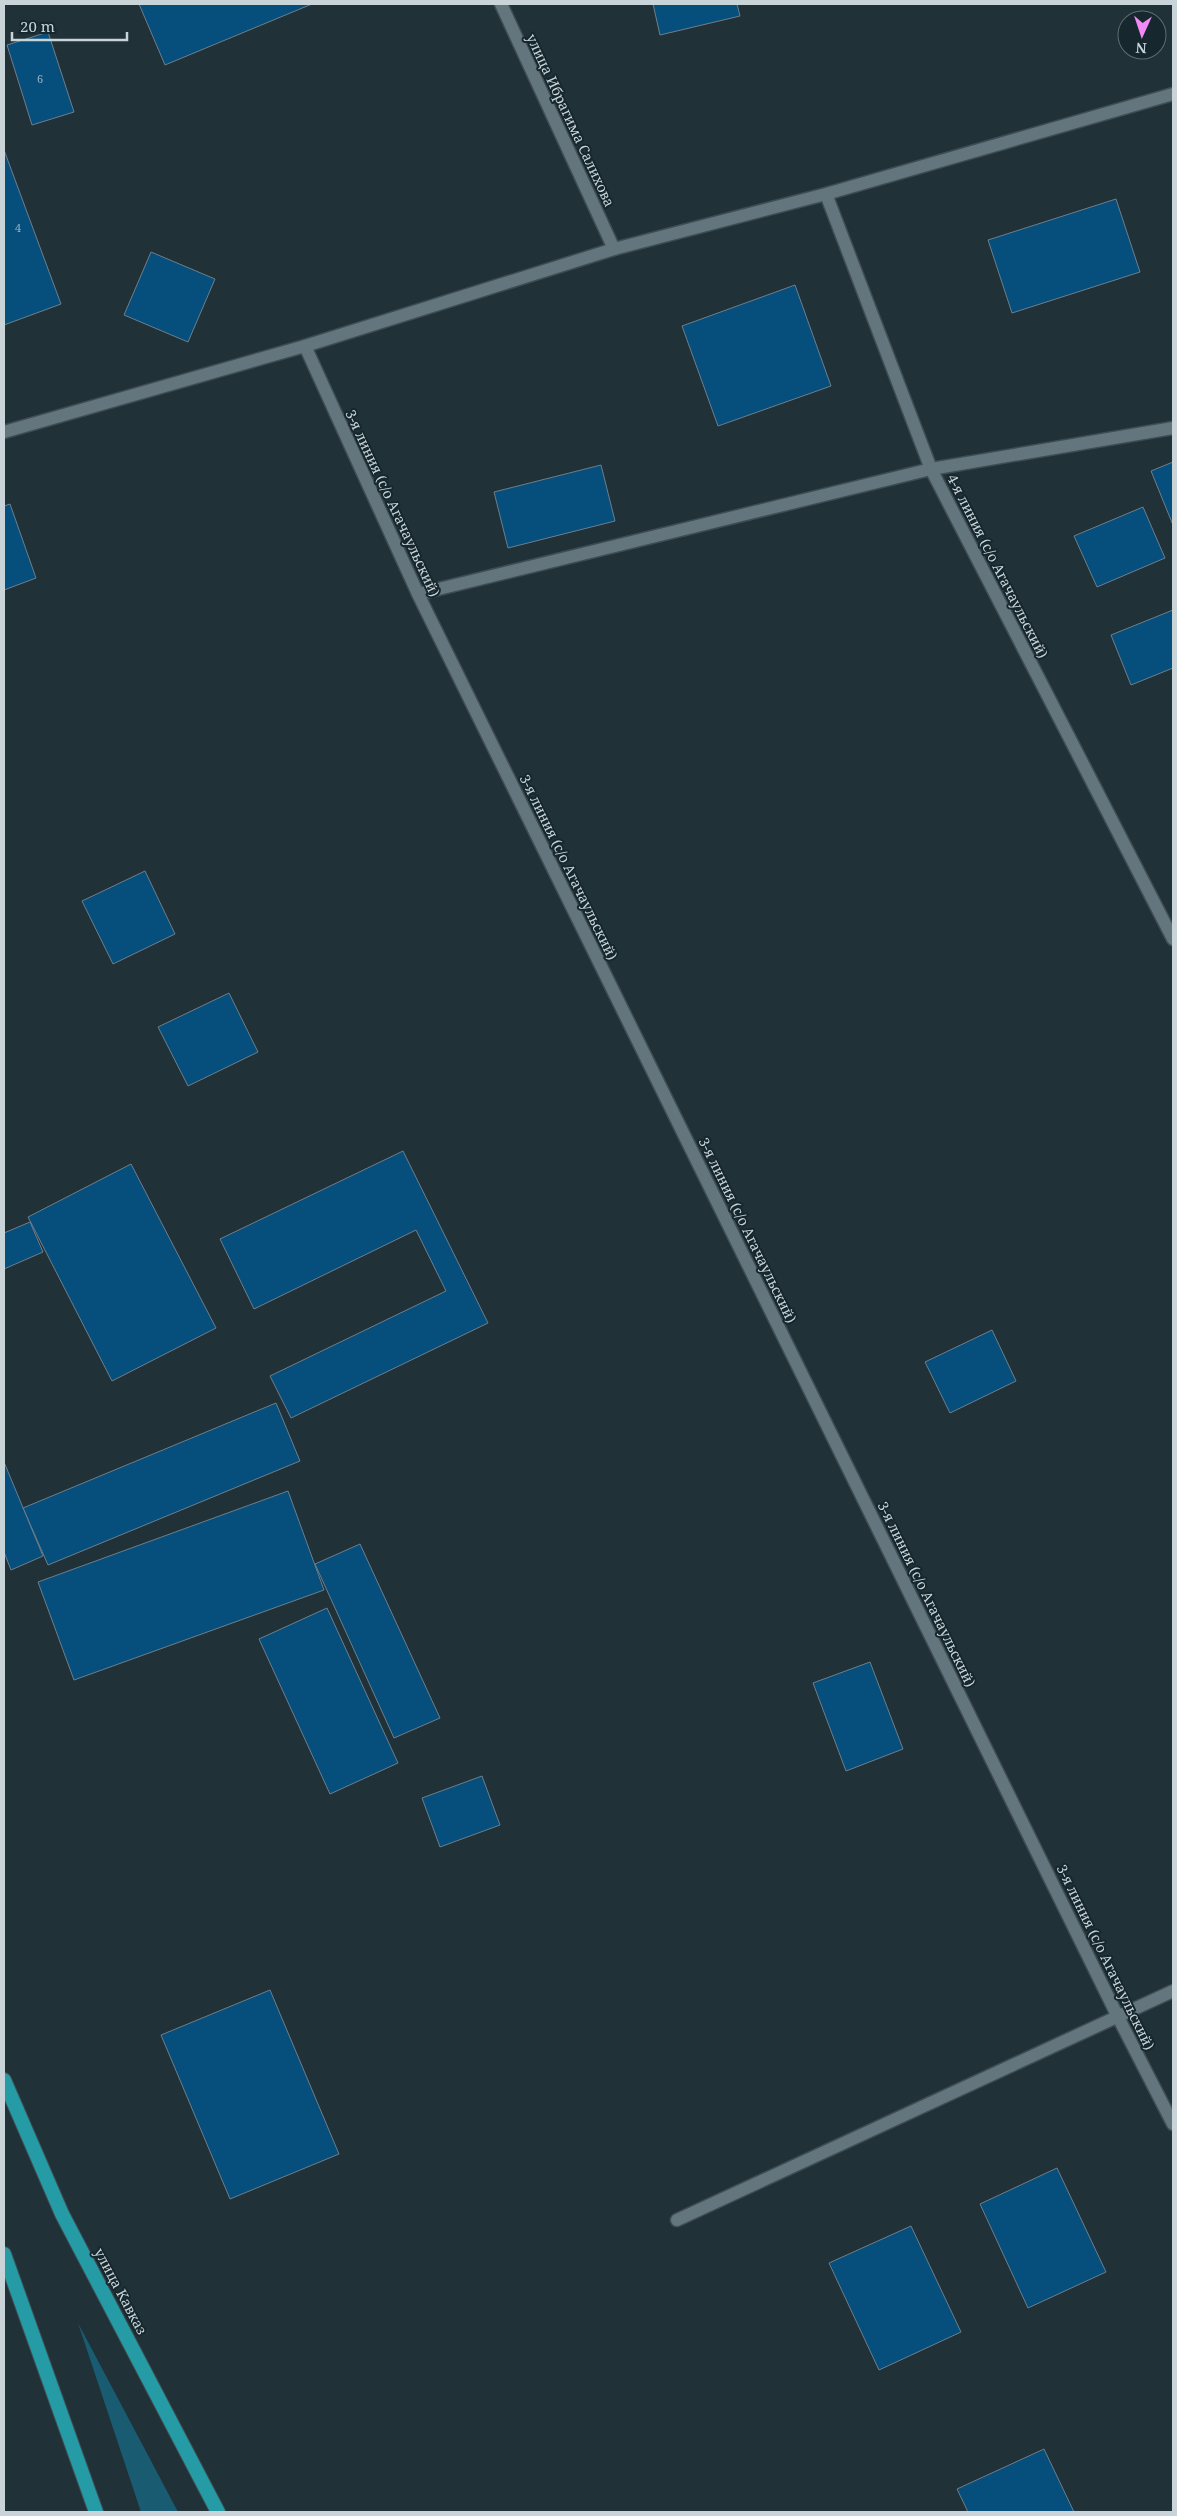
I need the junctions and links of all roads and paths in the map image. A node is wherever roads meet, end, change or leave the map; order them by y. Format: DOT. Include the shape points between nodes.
graph roads {
  1 [pos="501,4"];
  2 [pos="1173,94"];
  3 [pos="826,194"];
  4 [pos="614,249"];
  5 [pos="305,346"];
  6 [pos="1173,428"];
  7 [pos="4,432"];
  8 [pos="931,469"];
  9 [pos="418,594"];
  10 [pos="1173,939"];
  11 [pos="1173,1991"];
  12 [pos="1118,2017"];
  13 [pos="4,2080"];
  14 [pos="1173,2124"];
  15 [pos="677,2220"];
  16 [pos="4,2254"];
  17 [pos="96,2512"];
  18 [pos="218,2512"];
  1 -- 4 [label="street, улица Ибрагима Салихова"];
  2 -- 3 [label="street"];
  3 -- 4 [label="street"];
  3 -- 8 [label="street, 4-я линия (с/о Агачаульский)"];
  4 -- 5 [label="street"];
  5 -- 7 [label="street"];
  5 -- 9 [label="street, 3-я линия (с/о Агачаульский)"];
  6 -- 8 [label="street"];
  8 -- 9 [label="street"];
  8 -- 10 [label="street, 4-я линия (с/о Агачаульский)"];
  9 -- 12 [label="street, 3-я линия (с/о Агачаульский)"];
  11 -- 12 [label="street"];
  12 -- 14 [label="street, 3-я линия (с/о Агачаульский)"];
  12 -- 15 [label="street"];
  13 -- 18 [label="highway, улица Кавказ" via="62,2214"];
  16 -- 17 [label="highway"];
}
